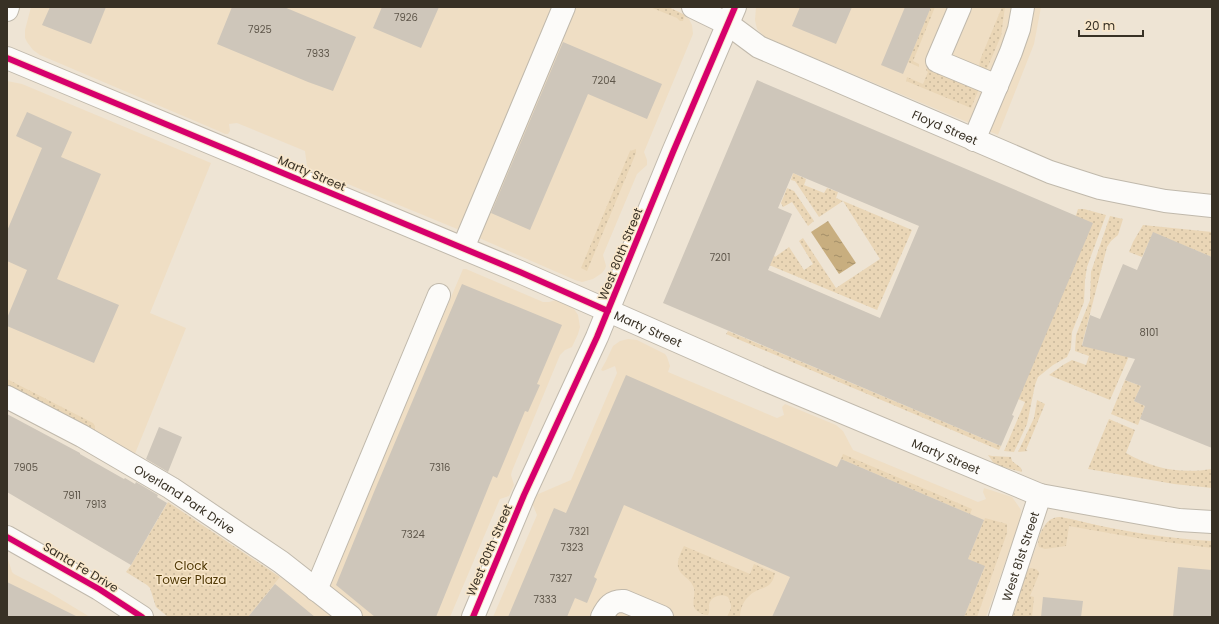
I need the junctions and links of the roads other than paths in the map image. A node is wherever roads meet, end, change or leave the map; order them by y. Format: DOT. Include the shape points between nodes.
graph roads {
  1 [pos="8,7"];
  2 [pos="564,7"];
  3 [pos="693,7"];
  4 [pos="960,7"];
  5 [pos="1023,7"];
  6 [pos="7,10"];
  7 [pos="732,16"];
  8 [pos="7,58"];
  9 [pos="997,86"];
  10 [pos="974,140"];
  11 [pos="1212,206"];
  12 [pos="463,248"];
  13 [pos="439,295"];
  14 [pos="608,311"];
  15 [pos="7,397"];
  16 [pos="1040,495"];
  17 [pos="1212,522"];
  18 [pos="7,537"];
  19 [pos="316,590"];
  20 [pos="142,617"];
  21 [pos="351,617"];
  22 [pos="474,617"];
  23 [pos="602,617"];
  24 [pos="662,617"];
  25 [pos="1000,617"];
  1 -- 6 [label="street"];
  2 -- 12 [label="street"];
  3 -- 7 [label="street, Floyd Street"];
  4 -- 9 [label="street" via="937,61"];
  5 -- 9 [label="street" via="1019,29"];
  7 -- 10 [label="street, Floyd Street" via="759,47"];
  7 -- 14 [label="street, West 80th Street"];
  8 -- 12 [label="street, Marty Street"];
  9 -- 10 [label="street"];
  10 -- 11 [label="street, Floyd Street" via="1050,172 1100,188 1165,201"];
  12 -- 14 [label="street, Marty Street"];
  13 -- 19 [label="street"];
  14 -- 16 [label="street, Marty Street"];
  14 -- 22 [label="street, West 80th Street" via="524,495"];
  15 -- 19 [label="street, Overland Park Drive" via="82,436 171,488 281,562"];
  16 -- 17 [label="street, Marty Street" via="1179,520"];
  16 -- 25 [label="street, West 81st Street"];
  18 -- 20 [label="street, Santa Fe Drive" via="92,585"];
  19 -- 21 [label="street, Overland Park Drive"];
  23 -- 24 [label="street" via="612,604 624,601"];
}
